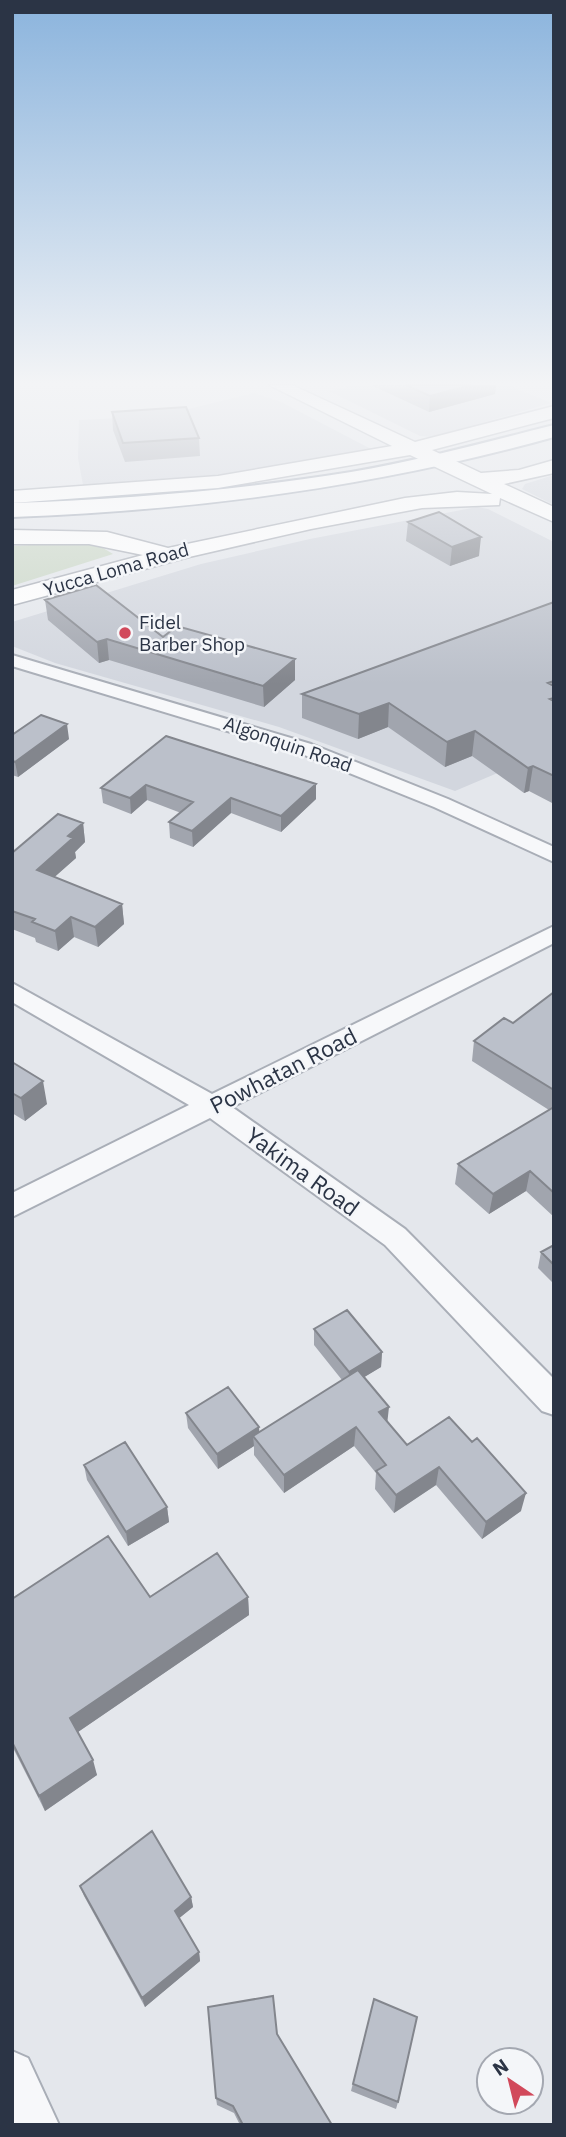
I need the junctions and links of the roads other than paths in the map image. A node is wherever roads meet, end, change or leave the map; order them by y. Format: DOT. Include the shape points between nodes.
graph roads {
  1 [pos="212,485"];
  2 [pos="310,485"];
  3 [pos="420,485"];
  4 [pos="457,485"];
  5 [pos="489,485"];
  6 [pos="489,485"];
  7 [pos="515,485"];
  8 [pos="506,489"];
  9 [pos="12,498"];
  10 [pos="427,501"];
  11 [pos="12,510"];
  12 [pos="554,515"];
  13 [pos="12,524"];
  14 [pos="554,532"];
  15 [pos="12,537"];
  16 [pos="163,554"];
  17 [pos="12,598"];
  18 [pos="12,660"];
  19 [pos="554,855"];
  20 [pos="554,933"];
  21 [pos="12,991"];
  22 [pos="212,1106"];
  23 [pos="12,1206"];
  24 [pos="554,1401"];
  25 [pos="12,2074"];
  26 [pos="36,2125"];
  1 -- 9 [label="main road"];
  2 -- 11 [label="main road" via="223,496"];
  3 -- 13 [label="main road" via="195,513"];
  4 -- 10 [label="main road"];
  5 -- 8 [label="main road"];
  6 -- 8 [label="main road"];
  7 -- 8 [label="main road"];
  8 -- 10 [label="main road" via="476,498"];
  8 -- 12 [label="main road"];
  8 -- 14 [label="main road"];
  10 -- 16 [label="main road, Yucca Loma Road"];
  15 -- 16 [label="main road" via="107,538"];
  16 -- 17 [label="main road, Yucca Loma Road"];
  18 -- 19 [label="street, Algonquin Road" via="294,744"];
  20 -- 22 [label="street, Powhatan Road"];
  21 -- 22 [label="street, Yakima Road"];
  22 -- 23 [label="street, Powhatan Road"];
  22 -- 24 [label="street, Yakima Road" via="395,1237"];
  25 -- 26 [label="street"];
}
